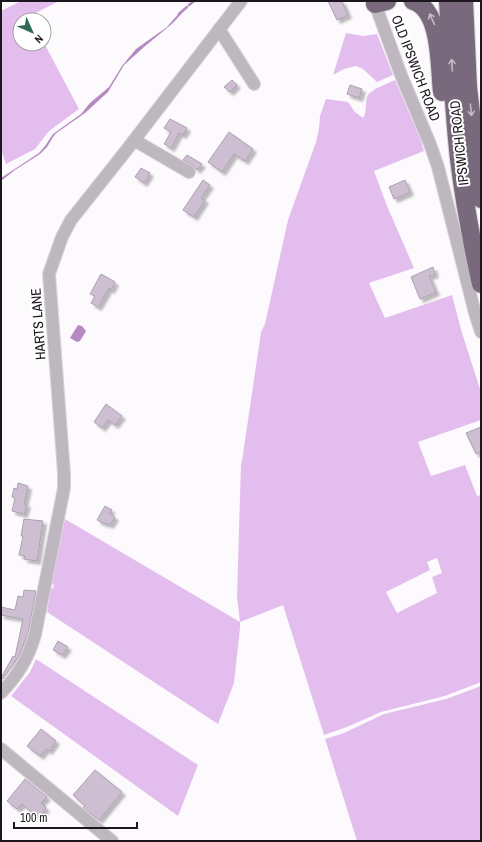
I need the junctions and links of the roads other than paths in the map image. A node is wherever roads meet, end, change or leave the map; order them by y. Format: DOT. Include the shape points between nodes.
graph roads {
  1 [pos="241,1"];
  2 [pos="414,1"];
  3 [pos="448,1"];
  4 [pos="464,1"];
  5 [pos="379,2"];
  6 [pos="219,29"];
  7 [pos="254,84"];
  8 [pos="134,140"];
  9 [pos="189,172"];
  10 [pos="481,200"];
  11 [pos="476,263"];
  12 [pos="481,284"];
  13 [pos="481,332"];
  14 [pos="1,693"];
  15 [pos="1,749"];
  16 [pos="112,841"];
  1 -- 6 [label="street, HARTS LANE"];
  11 -- 2 [label="highway, one-way" via="466,242 451,168 435,27 427,10"];
  11 -- 3 [label="highway, IPSWICH ROAD, one-way" via="459,159"];
  4 -- 10 [label="highway, IPSWICH ROAD, one-way" via="468,87"];
  5 -- 13 [label="street, OLD IPSWICH ROAD" via="401,75 438,167"];
  6 -- 7 [label="street"];
  6 -- 8 [label="street, HARTS LANE"];
  8 -- 9 [label="street"];
  8 -- 14 [label="street, HARTS LANE" via="70,220 50,274 64,488 31,650 16,677"];
  11 -- 12 [label="highway, IPSWICH ROAD"];
  15 -- 16 [label="street"];
}
